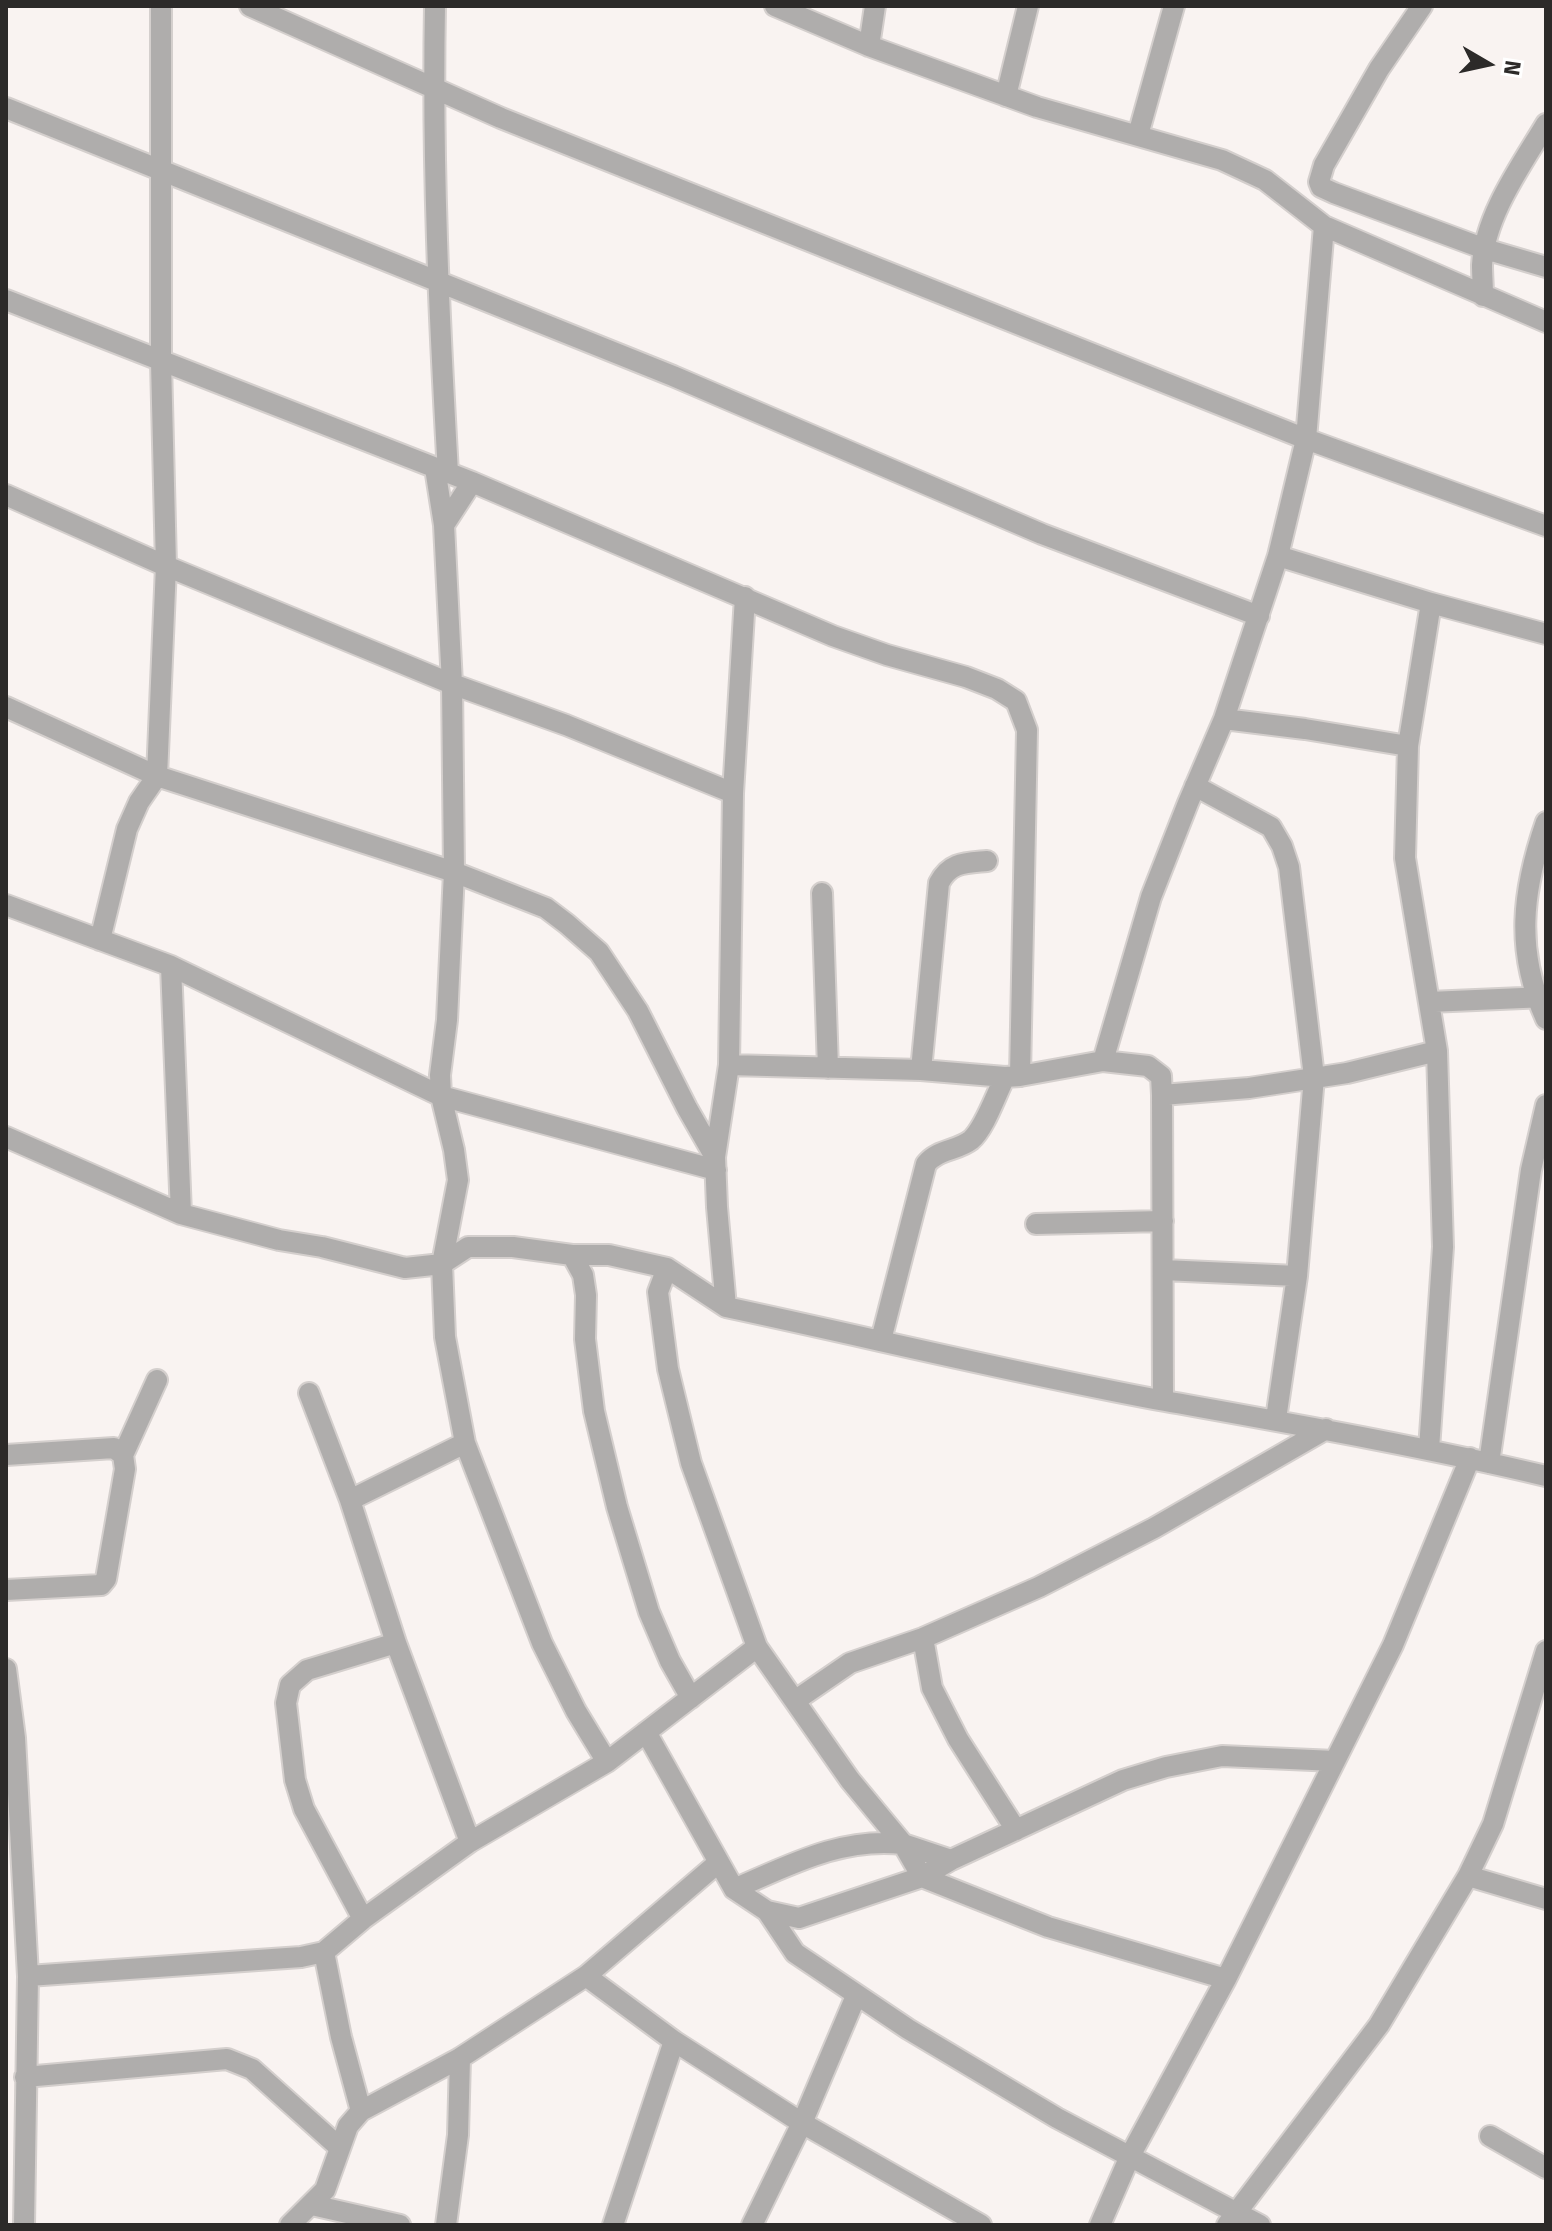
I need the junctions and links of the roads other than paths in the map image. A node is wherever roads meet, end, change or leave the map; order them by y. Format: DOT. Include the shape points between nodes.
graph roads {
  1 [pos="161,6"];
  2 [pos="250,6"];
  3 [pos="435,6"];
  4 [pos="775,6"];
  5 [pos="875,6"];
  6 [pos="1028,6"];
  7 [pos="1174,6"];
  8 [pos="1422,6"];
  9 [pos="869,46"];
  10 [pos="433,88"];
  11 [pos="1006,96"];
  12 [pos="6,108"];
  13 [pos="1546,124"];
  14 [pos="1138,135"];
  15 [pos="160,170"];
  16 [pos="1324,226"];
  17 [pos="1485,249"];
  18 [pos="1546,267"];
  19 [pos="437,281"];
  20 [pos="1483,296"];
  21 [pos="6,300"];
  22 [pos="1546,322"];
  23 [pos="161,362"];
  24 [pos="1306,439"];
  25 [pos="442,471"];
  26 [pos="472,482"];
  27 [pos="6,495"];
  28 [pos="444,525"];
  29 [pos="1546,526"];
  30 [pos="1278,556"];
  31 [pos="166,566"];
  32 [pos="745,597"];
  33 [pos="1431,603"];
  34 [pos="1259,616"];
  35 [pos="1546,634"];
  36 [pos="452,684"];
  37 [pos="6,707"];
  38 [pos="1224,719"];
  39 [pos="1408,746"];
  40 [pos="157,776"];
  41 [pos="1195,786"];
  42 [pos="733,793"];
  43 [pos="1546,822"];
  44 [pos="987,861"];
  45 [pos="454,872"];
  46 [pos="822,893"];
  47 [pos="6,905"];
  48 [pos="100,940"];
  49 [pos="171,966"];
  50 [pos="1541,997"];
  51 [pos="1429,1002"];
  52 [pos="1546,1019"];
  53 [pos="1437,1051"];
  54 [pos="1103,1061"];
  55 [pos="729,1065"];
  56 [pos="828,1068"];
  57 [pos="921,1070"];
  58 [pos="1012,1076"];
  59 [pos="1314,1077"];
  60 [pos="1162,1095"];
  61 [pos="441,1096"];
  62 [pos="1546,1105"];
  63 [pos="6,1137"];
  64 [pos="716,1164"];
  65 [pos="181,1214"];
  66 [pos="1163,1221"];
  67 [pos="1036,1224"];
  68 [pos="572,1255"];
  69 [pos="442,1264"];
  70 [pos="667,1268"];
  71 [pos="1163,1270"];
  72 [pos="1297,1276"];
  73 [pos="726,1307"];
  74 [pos="881,1340"];
  75 [pos="157,1380"];
  76 [pos="309,1393"];
  77 [pos="1163,1400"];
  78 [pos="1276,1419"];
  79 [pos="1326,1429"];
  80 [pos="465,1443"];
  81 [pos="1429,1449"];
  82 [pos="6,1455"];
  83 [pos="123,1455"];
  84 [pos="1480,1460"];
  85 [pos="1546,1476"];
  86 [pos="350,1500"];
  87 [pos="6,1590"];
  88 [pos="923,1638"];
  89 [pos="396,1643"];
  90 [pos="757,1647"];
  91 [pos="1546,1651"];
  92 [pos="6,1669"];
  93 [pos="691,1698"];
  94 [pos="796,1700"];
  95 [pos="646,1732"];
  96 [pos="1335,1761"];
  97 [pos="607,1762"];
  98 [pos="1016,1830"];
  99 [pos="470,1842"];
  100 [pos="903,1844"];
  101 [pos="14,1860"];
  102 [pos="951,1860"];
  103 [pos="719,1862"];
  104 [pos="1468,1876"];
  105 [pos="922,1877"];
  106 [pos="734,1889"];
  107 [pos="1546,1899"];
  108 [pos="767,1911"];
  109 [pos="363,1919"];
  110 [pos="324,1952"];
  111 [pos="28,1976"];
  112 [pos="586,1976"];
  113 [pos="1226,1979"];
  114 [pos="856,1996"];
  115 [pos="26,2040"];
  116 [pos="674,2041"];
  117 [pos="6,2052"];
  118 [pos="460,2058"];
  119 [pos="25,2077"];
  120 [pos="361,2111"];
  121 [pos="802,2123"];
  122 [pos="1490,2136"];
  123 [pos="340,2148"];
  124 [pos="1130,2156"];
  125 [pos="1546,2168"];
  126 [pos="312,2205"];
  127 [pos="1230,2218"];
  128 [pos="970,2223"];
  129 [pos="24,2225"];
  130 [pos="290,2225"];
  131 [pos="400,2225"];
  132 [pos="446,2225"];
  133 [pos="613,2225"];
  134 [pos="752,2225"];
  135 [pos="1100,2225"];
  136 [pos="1260,2225"];
  1 -- 15 [label="street"];
  2 -- 10 [label="street"];
  3 -- 10 [label="street"];
  4 -- 9 [label="street"];
  5 -- 9 [label="street"];
  6 -- 11 [label="street"];
  7 -- 14 [label="street"];
  8 -- 17 [label="street" via="1379,69 1319,182 1334,193"];
  9 -- 11 [label="street"];
  10 -- 19 [label="street"];
  10 -- 24 [label="street"];
  11 -- 14 [label="street"];
  12 -- 15 [label="street"];
  13 -- 17 [label="street" via="1501,200"];
  14 -- 16 [label="street" via="1246,170"];
  15 -- 19 [label="street"];
  15 -- 23 [label="street"];
  16 -- 20 [label="street"];
  16 -- 24 [label="street"];
  17 -- 18 [label="street"];
  17 -- 20 [label="street"];
  19 -- 25 [label="street"];
  19 -- 34 [label="street" via="1042,534"];
  20 -- 22 [label="street"];
  21 -- 23 [label="street"];
  23 -- 25 [label="street"];
  23 -- 31 [label="street"];
  24 -- 29 [label="street"];
  24 -- 30 [label="street"];
  25 -- 26 [label="street"];
  25 -- 28 [label="street"];
  26 -- 28 [label="street"];
  26 -- 32 [label="street"];
  27 -- 31 [label="street"];
  28 -- 36 [label="street"];
  30 -- 33 [label="street"];
  30 -- 34 [label="street"];
  31 -- 36 [label="street"];
  31 -- 40 [label="street"];
  32 -- 42 [label="street"];
  32 -- 58 [label="street" via="833,636 966,677 1016,701 1027,730"];
  33 -- 35 [label="street"];
  33 -- 39 [label="street"];
  34 -- 38 [label="street"];
  36 -- 42 [label="street"];
  36 -- 45 [label="street"];
  37 -- 40 [label="street"];
  38 -- 39 [label="street"];
  38 -- 41 [label="street"];
  39 -- 51 [label="street" via="1405,858"];
  40 -- 45 [label="street"];
  40 -- 48 [label="street" via="127,829"];
  41 -- 54 [label="street" via="1151,897"];
  41 -- 59 [label="street" via="1271,827 1282,846 1289,867"];
  42 -- 55 [label="street"];
  43 -- 50 [label="street" via="1526,898 1524,945"];
  44 -- 57 [label="street" via="954,865 939,883"];
  45 -- 61 [label="street"];
  45 -- 64 [label="street" via="546,908 599,952 638,1011"];
  46 -- 56 [label="street"];
  47 -- 48 [label="street"];
  48 -- 49 [label="street"];
  49 -- 61 [label="street"];
  49 -- 65 [label="street"];
  50 -- 51 [label="street"];
  50 -- 52 [label="street"];
  51 -- 53 [label="street"];
  53 -- 59 [label="street"];
  53 -- 81 [label="street" via="1443,1247"];
  54 -- 58 [label="street"];
  54 -- 60 [label="street" via="1154,1069 1161,1076"];
  55 -- 56 [label="street"];
  55 -- 64 [label="street"];
  56 -- 57 [label="street"];
  57 -- 58 [label="street"];
  58 -- 74 [label="street" via="970,1141 926,1164"];
  59 -- 60 [label="street"];
  59 -- 72 [label="street"];
  60 -- 66 [label="street"];
  61 -- 64 [label="street"];
  61 -- 69 [label="street" via="458,1180"];
  62 -- 84 [label="street"];
  63 -- 65 [label="street"];
  64 -- 73 [label="street"];
  65 -- 69 [label="street" via="405,1268"];
  66 -- 67 [label="street"];
  66 -- 71 [label="street"];
  68 -- 69 [label="street" via="468,1247"];
  68 -- 70 [label="street" via="609,1255"];
  68 -- 93 [label="street" via="583,1275 594,1411 617,1507 649,1612"];
  69 -- 80 [label="street" via="445,1337"];
  70 -- 73 [label="street"];
  70 -- 90 [label="street" via="658,1292 668,1369 691,1463"];
  71 -- 72 [label="street"];
  71 -- 77 [label="street"];
  72 -- 78 [label="street"];
  73 -- 74 [label="street"];
  74 -- 77 [label="street"];
  75 -- 83 [label="street"];
  76 -- 86 [label="street"];
  77 -- 78 [label="street"];
  78 -- 79 [label="street"];
  79 -- 81 [label="street"];
  79 -- 88 [label="street" via="1142,1534"];
  80 -- 86 [label="street"];
  80 -- 97 [label="street" via="542,1643"];
  81 -- 84 [label="street"];
  82 -- 83 [label="street" via="103,1447"];
  83 -- 87 [label="street" via="125,1469 101,1585"];
  84 -- 85 [label="street"];
  84 -- 96 [label="street"];
  86 -- 89 [label="street"];
  88 -- 94 [label="street" via="850,1663"];
  88 -- 98 [label="street" via="932,1688"];
  89 -- 99 [label="street"];
  89 -- 109 [label="street" via="307,1670 290,1685 286,1703 295,1780 304,1809"];
  90 -- 93 [label="street"];
  90 -- 94 [label="street"];
  91 -- 104 [label="street" via="1493,1824"];
  92 -- 101 [label="street" via="15,1738"];
  93 -- 95 [label="street"];
  94 -- 100 [label="street" via="850,1780"];
  95 -- 97 [label="street"];
  95 -- 103 [label="street"];
  96 -- 98 [label="street" via="1222,1756 1166,1767 1123,1780"];
  96 -- 113 [label="street"];
  97 -- 99 [label="street"];
  98 -- 102 [label="street"];
  99 -- 109 [label="street"];
  100 -- 102 [label="street"];
  100 -- 105 [label="street"];
  100 -- 106 [label="street" via="860,1842"];
  101 -- 111 [label="street"];
  102 -- 105 [label="street"];
  103 -- 106 [label="street"];
  103 -- 112 [label="street"];
  104 -- 107 [label="street"];
  104 -- 127 [label="street" via="1379,2025"];
  105 -- 108 [label="street" via="799,1918"];
  105 -- 113 [label="street" via="1048,1927"];
  106 -- 108 [label="street"];
  108 -- 114 [label="street" via="795,1953"];
  109 -- 110 [label="street"];
  110 -- 111 [label="street"];
  110 -- 120 [label="street"];
  111 -- 115 [label="street"];
  112 -- 116 [label="street"];
  112 -- 118 [label="street"];
  113 -- 124 [label="street"];
  114 -- 121 [label="street"];
  114 -- 124 [label="street" via="977,2072"];
  115 -- 117 [label="street"];
  115 -- 119 [label="street"];
  116 -- 121 [label="street"];
  116 -- 133 [label="street"];
  118 -- 120 [label="street"];
  118 -- 132 [label="street" via="458,2135"];
  119 -- 123 [label="street" via="227,2059 252,2069"];
  119 -- 129 [label="street"];
  120 -- 123 [label="street"];
  121 -- 128 [label="street"];
  121 -- 134 [label="street"];
  122 -- 125 [label="street"];
  123 -- 126 [label="street" via="325,2190"];
  124 -- 127 [label="street"];
  124 -- 135 [label="street"];
  126 -- 130 [label="street"];
  126 -- 131 [label="street"];
  127 -- 136 [label="street"];
}
